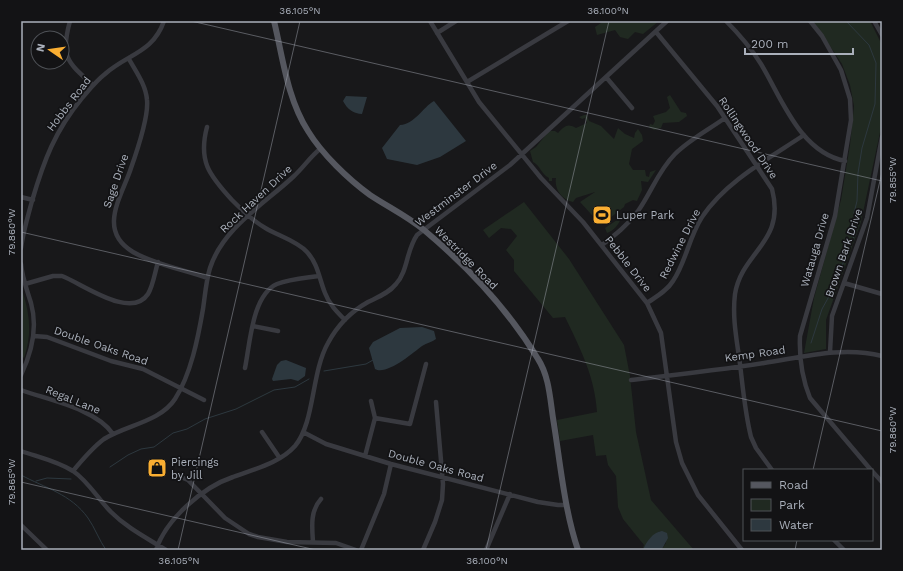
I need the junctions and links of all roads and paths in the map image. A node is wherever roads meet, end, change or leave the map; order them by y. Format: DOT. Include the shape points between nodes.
graph roads {
  1 [pos="70,21"];
  2 [pos="164,21"];
  3 [pos="274,21"];
  4 [pos="430,21"];
  5 [pos="456,21"];
  6 [pos="568,21"];
  7 [pos="667,21"];
  8 [pos="726,21"];
  9 [pos="810,21"];
  10 [pos="874,21"];
  11 [pos="656,32"];
  12 [pos="437,33"];
  13 [pos="882,35"];
  14 [pos="129,59"];
  15 [pos="606,77"];
  16 [pos="467,82"];
  17 [pos="93,85"];
  18 [pos="632,108"];
  19 [pos="725,118"];
  20 [pos="208,126"];
  21 [pos="804,135"];
  22 [pos="882,137"];
  23 [pos="320,149"];
  24 [pos="522,154"];
  25 [pos="845,161"];
  26 [pos="758,166"];
  27 [pos="876,169"];
  28 [pos="882,171"];
  29 [pos="21,197"];
  30 [pos="33,200"];
  31 [pos="248,216"];
  32 [pos="423,230"];
  33 [pos="602,245"];
  34 [pos="21,248"];
  35 [pos="158,262"];
  36 [pos="21,264"];
  37 [pos="320,276"];
  38 [pos="207,278"];
  39 [pos="844,283"];
  40 [pos="25,284"];
  41 [pos="882,294"];
  42 [pos="647,303"];
  43 [pos="345,320"];
  44 [pos="253,326"];
  45 [pos="278,331"];
  46 [pos="34,336"];
  47 [pos="830,352"];
  48 [pos="882,356"];
  49 [pos="800,357"];
  50 [pos="426,364"];
  51 [pos="740,366"];
  52 [pos="245,368"];
  53 [pos="21,375"];
  54 [pos="667,376"];
  55 [pos="631,380"];
  56 [pos="180,389"];
  57 [pos="21,390"];
  58 [pos="204,400"];
  59 [pos="371,401"];
  60 [pos="436,402"];
  61 [pos="375,418"];
  62 [pos="262,432"];
  63 [pos="303,432"];
  64 [pos="113,434"];
  65 [pos="21,451"];
  66 [pos="365,456"];
  67 [pos="279,457"];
  68 [pos="391,464"];
  69 [pos="771,469"];
  70 [pos="871,469"];
  71 [pos="73,471"];
  72 [pos="873,471"];
  73 [pos="176,475"];
  74 [pos="442,477"];
  75 [pos="882,482"];
  76 [pos="510,494"];
  77 [pos="202,495"];
  78 [pos="321,499"];
  79 [pos="567,505"];
  80 [pos="21,525"];
  81 [pos="835,541"];
  82 [pos="313,542"];
  83 [pos="157,547"];
  84 [pos="47,550"];
  85 [pos="166,550"];
  86 [pos="356,550"];
  87 [pos="361,550"];
  88 [pos="423,550"];
  89 [pos="486,550"];
  90 [pos="578,550"];
  91 [pos="742,550"];
  92 [pos="844,550"];
  1 -- 17 [label="street" via="65,44 67,56 72,66"];
  2 -- 14 [label="street, Hobbs Road" via="159,34 151,44"];
  3 -- 23 [label="main road, Westridge Road" via="293,99 302,120"];
  4 -- 12 [label="street, Pebble Drive"];
  5 -- 12 [label="street"];
  6 -- 16 [label="street"];
  7 -- 11 [label="street, Westminster Drive"];
  8 -- 21 [label="street" via="746,41"];
  9 -- 25 [label="street, Watauga Drive" via="841,70 850,99 851,120"];
  10 -- 13 [label="street"];
  11 -- 15 [label="street, Westminster Drive"];
  11 -- 19 [label="street, Rollingwood Drive"];
  12 -- 16 [label="street, Pebble Drive"];
  14 -- 17 [label="street, Hobbs Road" via="110,69"];
  14 -- 35 [label="street, Sage Drive" via="144,87 147,108 130,171 115,206 114,226 121,242 127,248"];
  15 -- 18 [label="street"];
  15 -- 24 [label="street, Westminster Drive"];
  16 -- 24 [label="street, Pebble Drive"];
  17 -- 30 [label="street, Hobbs Road" via="57,133 46,155"];
  19 -- 26 [label="street, Rollingwood Drive"];
  19 -- 33 [label="street" via="674,155 657,176 638,211"];
  20 -- 31 [label="street" via="203,148 207,168 215,182"];
  21 -- 25 [label="street" via="819,151 829,157"];
  21 -- 26 [label="street, Redwine Drive"];
  22 -- 27 [label="street, Brown Bark Drive"];
  23 -- 31 [label="street, Rock Haven Drive" via="298,173"];
  23 -- 32 [label="main road, Westridge Road" via="364,189"];
  24 -- 32 [label="street, Westminster Drive"];
  24 -- 33 [label="street, Pebble Drive"];
  25 -- 49 [label="street, Watauga Drive" via="835,216 800,336"];
  26 -- 42 [label="street, Redwine Drive" via="723,192 711,205 695,229 672,282 665,291"];
  26 -- 51 [label="street, Rollingwood Drive" via="772,189 776,203 769,236 749,263 737,286 734,320"];
  27 -- 28 [label="street"];
  27 -- 39 [label="street, Brown Bark Drive" via="867,218"];
  29 -- 30 [label="street"];
  30 -- 34 [label="street, Hobbs Road"];
  31 -- 37 [label="street" via="305,250 318,268"];
  31 -- 38 [label="street, Rock Haven Drive" via="222,243"];
  32 -- 43 [label="street, Westminster Drive" via="409,248 403,274 396,285"];
  32 -- 79 [label="main road, Westridge Road" via="474,277 528,342 540,361 548,388"];
  33 -- 42 [label="street, Pebble Drive"];
  35 -- 38 [label="street, Sage Drive"];
  35 -- 40 [label="street" via="149,293 143,300 134,304 119,302 62,276"];
  36 -- 40 [label="street"];
  37 -- 43 [label="street" via="326,295"];
  37 -- 44 [label="street" via="285,282 270,289 260,302"];
  38 -- 56 [label="street, Rock Haven Drive" via="199,332"];
  39 -- 41 [label="street"];
  39 -- 47 [label="street, Brown Bark Drive" via="832,316"];
  40 -- 46 [label="street" via="32,309"];
  42 -- 54 [label="street, Pebble Drive" via="661,333"];
  43 -- 63 [label="street, Westminster Drive" via="332,336 321,357"];
  44 -- 45 [label="street"];
  44 -- 52 [label="street"];
  46 -- 53 [label="street"];
  46 -- 56 [label="street, Double Oaks Road" via="47,337 110,361 143,369"];
  47 -- 48 [label="street, Kemp Road"];
  47 -- 49 [label="street, Kemp Road"];
  49 -- 51 [label="street, Kemp Road"];
  49 -- 70 [label="street, Watauga Drive" via="810,398"];
  50 -- 61 [label="street" via="410,424"];
  51 -- 54 [label="street, Kemp Road"];
  51 -- 69 [label="street, Rollingwood Drive" via="751,437"];
  54 -- 55 [label="street, Kemp Road"];
  54 -- 91 [label="street, Pebble Drive" via="676,442 689,479 698,495"];
  56 -- 58 [label="street, Double Oaks Road"];
  56 -- 64 [label="street, Rock Haven Drive" via="174,400 160,413"];
  57 -- 64 [label="street, Regal Lane" via="87,413 108,426"];
  59 -- 61 [label="street"];
  60 -- 74 [label="street"];
  61 -- 66 [label="street"];
  62 -- 67 [label="street"];
  63 -- 66 [label="street, Double Oaks Road" via="326,444"];
  63 -- 67 [label="street, Westminster Drive" via="295,446"];
  64 -- 71 [label="street, Rock Haven Drive" via="96,446"];
  65 -- 71 [label="street"];
  66 -- 68 [label="street, Double Oaks Road"];
  67 -- 77 [label="street, Westminster Drive" via="220,482"];
  68 -- 74 [label="street, Double Oaks Road"];
  68 -- 87 [label="street" via="384,494"];
  71 -- 83 [label="street" via="126,526"];
  72 -- 75 [label="street, Watauga Drive"];
  73 -- 77 [label="street" via="188,480"];
  74 -- 76 [label="street, Double Oaks Road"];
  74 -- 88 [label="street" via="442,500"];
  76 -- 79 [label="street, Double Oaks Road" via="538,502"];
  76 -- 89 [label="street"];
  77 -- 82 [label="street" via="225,518 249,534 287,542"];
  77 -- 83 [label="street, Westminster Drive" via="174,520"];
  78 -- 82 [label="street" via="313,512"];
  79 -- 90 [label="main road, Westridge Road"];
  80 -- 84 [label="street"];
  81 -- 92 [label="street"];
  82 -- 86 [label="street" via="336,543"];
  83 -- 85 [label="street"];
}
